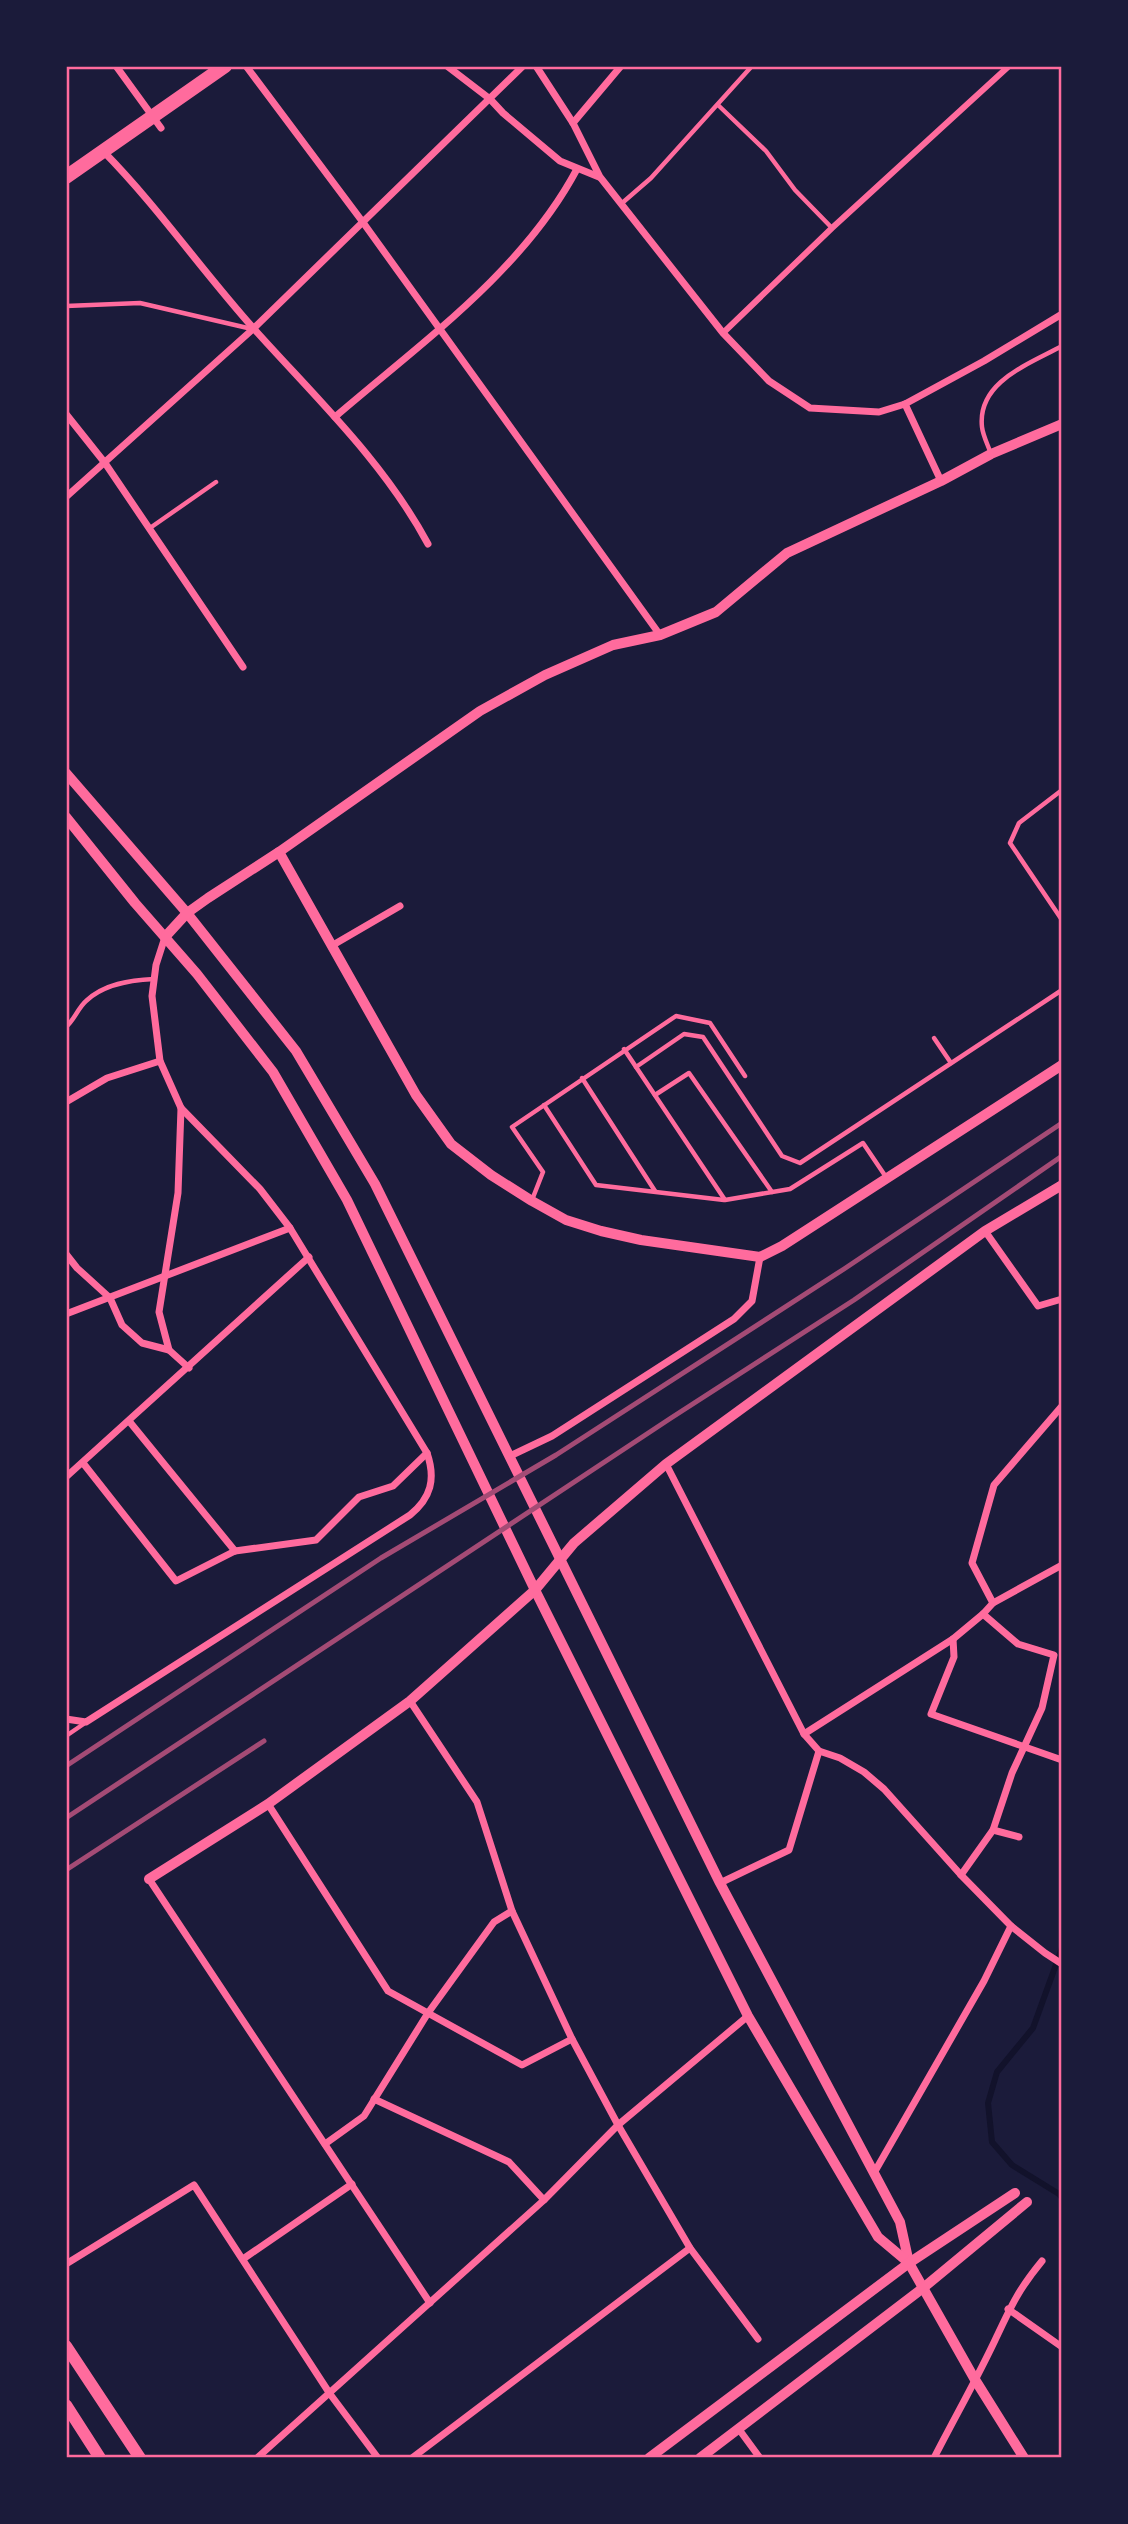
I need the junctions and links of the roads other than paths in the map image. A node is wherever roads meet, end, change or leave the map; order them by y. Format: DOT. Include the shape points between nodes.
graph roads {
  1 [pos="116,66"];
  2 [pos="225,66"];
  3 [pos="246,66"];
  4 [pos="447,66"];
  5 [pos="523,66"];
  6 [pos="536,66"];
  7 [pos="621,66"];
  8 [pos="752,66"];
  9 [pos="1009,66"];
  10 [pos="490,99"];
  11 [pos="718,105"];
  12 [pos="157,122"];
  13 [pos="573,122"];
  14 [pos="104,152"];
  15 [pos="577,169"];
  16 [pos="66,177"];
  17 [pos="600,177"];
  18 [pos="621,204"];
  19 [pos="362,221"];
  20 [pos="832,228"];
  21 [pos="66,306"];
  22 [pos="1062,314"];
  23 [pos="439,327"];
  24 [pos="253,329"];
  25 [pos="723,333"];
  26 [pos="1062,346"];
  27 [pos="905,404"];
  28 [pos="66,414"];
  29 [pos="335,417"];
  30 [pos="1062,424"];
  31 [pos="991,454"];
  32 [pos="105,463"];
  33 [pos="941,481"];
  34 [pos="215,482"];
  35 [pos="66,497"];
  36 [pos="150,528"];
  37 [pos="428,544"];
  38 [pos="660,635"];
  39 [pos="243,667"];
  40 [pos="66,773"];
  41 [pos="1062,790"];
  42 [pos="66,817"];
  43 [pos="279,852"];
  44 [pos="400,906"];
  45 [pos="187,913"];
  46 [pos="1062,920"];
  47 [pos="165,937"];
  48 [pos="332,945"];
  49 [pos="154,979"];
  50 [pos="1062,990"];
  51 [pos="66,1027"];
  52 [pos="934,1038"];
  53 [pos="624,1049"];
  54 [pos="160,1061"];
  55 [pos="951,1063"];
  56 [pos="1062,1065"];
  57 [pos="636,1067"];
  58 [pos="745,1076"];
  59 [pos="582,1078"];
  60 [pos="654,1095"];
  61 [pos="66,1102"];
  62 [pos="544,1105"];
  63 [pos="181,1108"];
  64 [pos="887,1178"];
  65 [pos="1062,1185"];
  66 [pos="655,1192"];
  67 [pos="772,1192"];
  68 [pos="725,1200"];
  69 [pos="532,1201"];
  70 [pos="290,1228"];
  71 [pos="985,1231"];
  72 [pos="66,1254"];
  73 [pos="309,1257"];
  74 [pos="760,1257"];
  75 [pos="165,1276"];
  76 [pos="110,1298"];
  77 [pos="1062,1299"];
  78 [pos="66,1314"];
  79 [pos="169,1350"];
  80 [pos="189,1368"];
  81 [pos="1062,1406"];
  82 [pos="129,1421"];
  83 [pos="426,1453"];
  84 [pos="510,1456"];
  85 [pos="83,1463"];
  86 [pos="66,1464"];
  87 [pos="666,1464"];
  88 [pos="73,1471"];
  89 [pos="66,1477"];
  90 [pos="235,1551"];
  91 [pos="562,1560"];
  92 [pos="1062,1565"];
  93 [pos="535,1590"];
  94 [pos="993,1602"];
  95 [pos="983,1614"];
  96 [pos="953,1639"];
  97 [pos="410,1701"];
  98 [pos="66,1719"];
  99 [pos="86,1722"];
  100 [pos="804,1734"];
  101 [pos="66,1736"];
  102 [pos="1023,1747"];
  103 [pos="819,1751"];
  104 [pos="1062,1760"];
  105 [pos="268,1804"];
  106 [pos="993,1830"];
  107 [pos="1019,1837"];
  108 [pos="961,1875"];
  109 [pos="149,1879"];
  110 [pos="720,1883"];
  111 [pos="512,1911"];
  112 [pos="1011,1926"];
  113 [pos="1062,1964"];
  114 [pos="428,2013"];
  115 [pos="748,2016"];
  116 [pos="572,2039"];
  117 [pos="374,2099"];
  118 [pos="618,2125"];
  119 [pos="325,2144"];
  120 [pos="874,2174"];
  121 [pos="352,2184"];
  122 [pos="1016,2193"];
  123 [pos="544,2200"];
  124 [pos="1027,2202"];
  125 [pos="690,2248"];
  126 [pos="243,2259"];
  127 [pos="1042,2261"];
  128 [pos="909,2263"];
  129 [pos="66,2264"];
  130 [pos="923,2288"];
  131 [pos="430,2303"];
  132 [pos="1008,2309"];
  133 [pos="758,2339"];
  134 [pos="66,2346"];
  135 [pos="1062,2347"];
  136 [pos="974,2378"];
  137 [pos="330,2394"];
  138 [pos="66,2405"];
  139 [pos="738,2428"];
  140 [pos="100,2458"];
  141 [pos="140,2458"];
  142 [pos="257,2458"];
  143 [pos="378,2458"];
  144 [pos="412,2458"];
  145 [pos="649,2458"];
  146 [pos="699,2458"];
  147 [pos="760,2458"];
  148 [pos="934,2458"];
  149 [pos="1024,2458"];
  1 -- 12 [label="street"];
  2 -- 12 [label="highway"];
  3 -- 19 [label="street"];
  4 -- 10 [label="street"];
  5 -- 10 [label="street"];
  6 -- 13 [label="street"];
  7 -- 13 [label="street"];
  8 -- 11 [label="lane"];
  9 -- 20 [label="street"];
  10 -- 15 [label="street" via="560,161"];
  10 -- 19 [label="street"];
  11 -- 18 [label="lane"];
  11 -- 20 [label="lane" via="766,151"];
  12 -- 14 [label="highway"];
  13 -- 17 [label="street"];
  14 -- 16 [label="highway"];
  14 -- 24 [label="street"];
  15 -- 17 [label="street"];
  15 -- 23 [label="street" via="525,246"];
  17 -- 18 [label="street"];
  18 -- 25 [label="street"];
  19 -- 23 [label="street"];
  19 -- 24 [label="street"];
  20 -- 25 [label="street"];
  21 -- 24 [label="lane" via="140,303"];
  22 -- 27 [label="street"];
  23 -- 29 [label="street"];
  23 -- 38 [label="street"];
  24 -- 29 [label="street"];
  24 -- 32 [label="street"];
  25 -- 27 [label="street" via="769,381 810,408 879,412"];
  26 -- 31 [label="lane" via="1011,374 990,392 982,428"];
  27 -- 33 [label="street"];
  28 -- 32 [label="street"];
  29 -- 37 [label="street" via="383,474"];
  30 -- 31 [label="street"];
  31 -- 33 [label="street"];
  32 -- 35 [label="street"];
  32 -- 36 [label="street"];
  33 -- 38 [label="street" via="787,553 716,612"];
  34 -- 36 [label="lane"];
  36 -- 39 [label="street"];
  38 -- 43 [label="street" via="612,645 480,711"];
  40 -- 45 [label="street"];
  41 -- 46 [label="lane" via="1018,823 1010,843"];
  42 -- 47 [label="street"];
  43 -- 45 [label="street"];
  43 -- 48 [label="street"];
  44 -- 48 [label="street"];
  45 -- 47 [label="street"];
  45 -- 84 [label="street" via="296,1051 375,1184"];
  47 -- 49 [label="street"];
  47 -- 93 [label="street" via="273,1072 342,1192"];
  48 -- 69 [label="street" via="436,1125 451,1144"];
  49 -- 51 [label="lane" via="103,990 84,1002"];
  49 -- 54 [label="street"];
  50 -- 55 [label="lane"];
  52 -- 55 [label="lane"];
  53 -- 57 [label="lane"];
  53 -- 58 [label="lane" via="676,1016 710,1023"];
  53 -- 59 [label="lane"];
  54 -- 61 [label="street" via="107,1078"];
  54 -- 63 [label="street"];
  55 -- 57 [label="lane" via="800,1163 782,1156 703,1037 684,1034"];
  56 -- 64 [label="street"];
  57 -- 60 [label="lane"];
  59 -- 62 [label="lane"];
  59 -- 66 [label="lane"];
  60 -- 67 [label="lane" via="689,1073"];
  60 -- 68 [label="lane"];
  62 -- 66 [label="lane" via="596,1185"];
  62 -- 69 [label="lane" via="512,1127 543,1172"];
  63 -- 70 [label="street" via="260,1189"];
  63 -- 75 [label="street" via="178,1193"];
  64 -- 67 [label="lane" via="863,1143 790,1189"];
  64 -- 74 [label="street"];
  65 -- 71 [label="street"];
  66 -- 68 [label="lane"];
  67 -- 68 [label="lane"];
  69 -- 74 [label="street" via="566,1220 601,1231"];
  70 -- 73 [label="street"];
  70 -- 75 [label="street"];
  71 -- 77 [label="street" via="1038,1306"];
  71 -- 87 [label="street"];
  72 -- 76 [label="street"];
  73 -- 80 [label="street"];
  73 -- 83 [label="street"];
  74 -- 84 [label="street" via="752,1301 734,1319 552,1436"];
  75 -- 76 [label="street"];
  75 -- 79 [label="street" via="159,1312"];
  76 -- 78 [label="street"];
  76 -- 79 [label="street" via="122,1325 142,1343"];
  79 -- 80 [label="street"];
  80 -- 82 [label="street"];
  81 -- 94 [label="street" via="993,1485 972,1563"];
  82 -- 85 [label="street"];
  82 -- 90 [label="street"];
  83 -- 90 [label="street" via="393,1486 359,1497 316,1540"];
  83 -- 99 [label="street" via="432,1466 429,1492 410,1515"];
  84 -- 91 [label="street"];
  85 -- 88 [label="street"];
  85 -- 90 [label="street" via="176,1581"];
  86 -- 88 [label="street"];
  87 -- 91 [label="street" via="574,1543"];
  87 -- 100 [label="street"];
  88 -- 89 [label="street"];
  91 -- 93 [label="street"];
  91 -- 110 [label="street"];
  92 -- 94 [label="street"];
  93 -- 97 [label="street"];
  93 -- 115 [label="street"];
  94 -- 95 [label="street"];
  95 -- 96 [label="street"];
  95 -- 102 [label="street" via="1018,1644 1054,1655 1042,1709"];
  96 -- 100 [label="street"];
  96 -- 102 [label="street" via="954,1657 931,1714"];
  97 -- 105 [label="street"];
  97 -- 111 [label="street" via="477,1802"];
  98 -- 99 [label="street"];
  99 -- 101 [label="lane"];
  100 -- 103 [label="street"];
  102 -- 104 [label="street"];
  102 -- 106 [label="street"];
  103 -- 108 [label="street" via="864,1772 884,1789"];
  103 -- 110 [label="street" via="789,1850"];
  105 -- 109 [label="street"];
  105 -- 114 [label="street" via="388,1991"];
  106 -- 107 [label="street"];
  106 -- 108 [label="street"];
  108 -- 112 [label="street"];
  109 -- 119 [label="street"];
  110 -- 120 [label="street"];
  111 -- 114 [label="street" via="494,1922"];
  111 -- 116 [label="street"];
  112 -- 113 [label="street"];
  112 -- 120 [label="street"];
  114 -- 116 [label="street" via="522,2065"];
  114 -- 117 [label="street"];
  115 -- 118 [label="street"];
  115 -- 128 [label="street" via="878,2237"];
  116 -- 118 [label="street"];
  117 -- 119 [label="street" via="364,2116"];
  117 -- 123 [label="street" via="509,2162"];
  118 -- 123 [label="street"];
  118 -- 125 [label="street"];
  119 -- 121 [label="street"];
  120 -- 128 [label="street" via="900,2222"];
  121 -- 126 [label="street"];
  121 -- 131 [label="street"];
  122 -- 128 [label="street"];
  123 -- 131 [label="street"];
  124 -- 130 [label="street"];
  125 -- 133 [label="street"];
  125 -- 144 [label="street"];
  126 -- 129 [label="street" via="194,2185"];
  126 -- 137 [label="street"];
  127 -- 132 [label="street"];
  128 -- 130 [label="street"];
  128 -- 145 [label="street"];
  130 -- 136 [label="street"];
  130 -- 139 [label="street"];
  131 -- 137 [label="street"];
  132 -- 135 [label="street"];
  132 -- 136 [label="street"];
  134 -- 141 [label="main road"];
  136 -- 148 [label="street"];
  136 -- 149 [label="street"];
  137 -- 142 [label="street"];
  137 -- 143 [label="street"];
  138 -- 140 [label="main road"];
  139 -- 146 [label="street"];
  139 -- 147 [label="street"];
}
